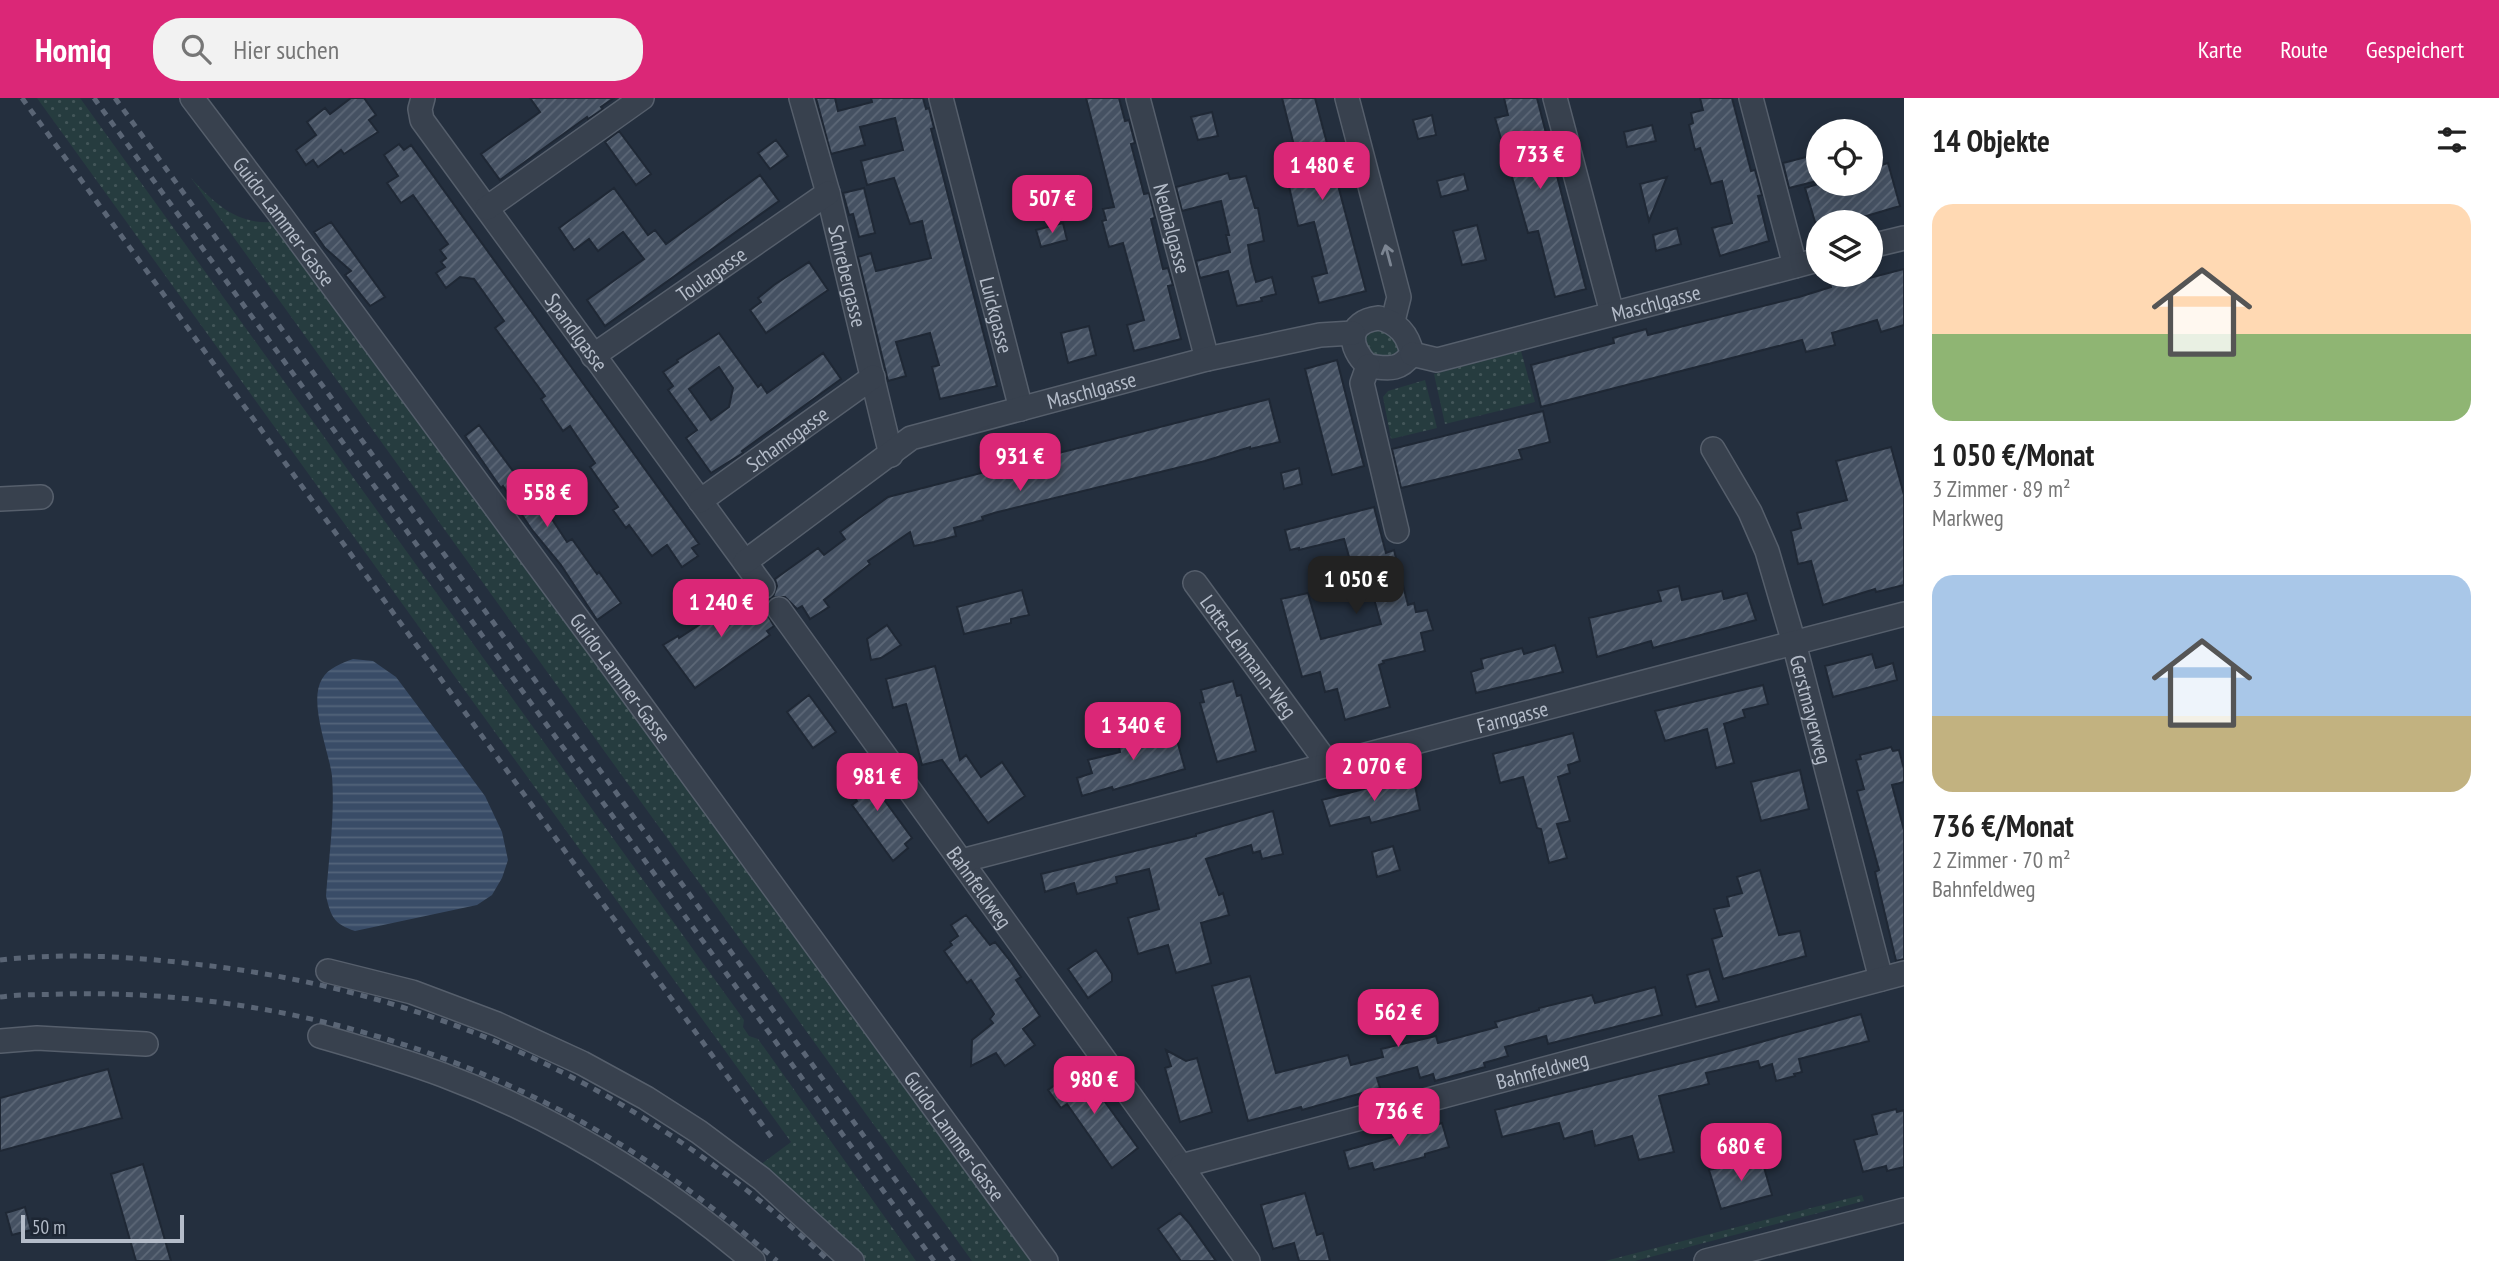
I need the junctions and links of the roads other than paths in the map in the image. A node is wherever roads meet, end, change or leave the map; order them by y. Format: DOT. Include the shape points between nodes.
graph roads {
  1 [pos="192,98"];
  2 [pos="424,98"];
  3 [pos="642,98"];
  4 [pos="802,98"];
  5 [pos="941,98"];
  6 [pos="1138,98"];
  7 [pos="1347,98"];
  8 [pos="1555,98"];
  9 [pos="1751,98"];
  10 [pos="828,193"];
  11 [pos="487,208"];
  12 [pos="1904,237"];
  13 [pos="1883,243"];
  14 [pos="1806,263"];
  15 [pos="1795,266"];
  16 [pos="1612,313"];
  17 [pos="1393,321"];
  18 [pos="1353,333"];
  19 [pos="1412,354"];
  20 [pos="593,356"];
  21 [pos="1207,359"];
  22 [pos="1367,366"];
  23 [pos="873,377"];
  24 [pos="1021,410"];
  25 [pos="1713,449"];
  26 [pos="891,455"];
  27 [pos="41,497"];
  28 [pos="0,499"];
  29 [pos="700,501"];
  30 [pos="1397,531"];
  31 [pos="745,562"];
  32 [pos="1195,583"];
  33 [pos="763,587"];
  34 [pos="779,609"];
  35 [pos="1904,614"];
  36 [pos="1794,643"];
  37 [pos="1328,764"];
  38 [pos="961,861"];
  39 [pos="328,971"];
  40 [pos="1904,973"];
  41 [pos="1881,979"];
  42 [pos="320,1036"];
  43 [pos="0,1041"];
  44 [pos="146,1044"];
  45 [pos="1181,1166"];
  46 [pos="1904,1210"];
  47 [pos="754,1261"];
  48 [pos="852,1261"];
  49 [pos="1046,1261"];
  50 [pos="1248,1261"];
  51 [pos="1706,1261"];
  1 -- 49 [label="street, Guido-Lammer-Gasse"];
  2 -- 11 [label="street, Spandlgasse" via="422,121"];
  3 -- 11 [label="street"];
  4 -- 10 [label="street, Schrebergasse"];
  5 -- 24 [label="street, Luickgasse"];
  6 -- 21 [label="street, Nedbalgasse"];
  17 -- 7 [label="street, one-way" via="1399,297"];
  8 -- 16 [label="street"];
  9 -- 15 [label="street"];
  10 -- 20 [label="street, Toulagasse"];
  10 -- 23 [label="street, Schrebergasse"];
  11 -- 20 [label="street, Spandlgasse"];
  12 -- 13 [label="street"];
  14 -- 15 [label="street, Maschlgasse"];
  15 -- 16 [label="street, Maschlgasse"];
  16 -- 19 [label="street, Maschlgasse" via="1437,360"];
  17 -- 18 [label="street" via="1368,320"];
  17 -- 19 [label="street" via="1409,339"];
  18 -- 21 [label="street, Maschlgasse" via="1320,335"];
  18 -- 22 [label="street" via="1354,347"];
  19 -- 22 [label="street" via="1404,365 1391,369"];
  20 -- 29 [label="street, Spandlgasse"];
  21 -- 24 [label="street, Maschlgasse"];
  22 -- 30 [label="street" via="1362,383"];
  23 -- 26 [label="street, Schrebergasse"];
  23 -- 29 [label="street, Schamsgasse"];
  24 -- 26 [label="street, Maschlgasse" via="911,438"];
  25 -- 36 [label="street, Gerstmayerweg" via="1751,512"];
  26 -- 31 [label="street, Maschlgasse"];
  27 -- 28 [label="street"];
  29 -- 31 [label="street, Spandlgasse"];
  31 -- 33 [label="street"];
  32 -- 37 [label="street, Lotte-Lehmann-Weg"];
  34 -- 38 [label="street, Bahnfeldweg"];
  35 -- 36 [label="street, Farngasse"];
  36 -- 37 [label="street, Farngasse"];
  36 -- 41 [label="street, Gerstmayerweg"];
  37 -- 38 [label="street, Farngasse"];
  38 -- 45 [label="street, Bahnfeldweg"];
  39 -- 48 [label="street" via="412,992 497,1024 646,1098 762,1179"];
  40 -- 41 [label="street, Bahnfeldweg"];
  41 -- 45 [label="street, Bahnfeldweg"];
  42 -- 47 [label="street" via="441,1074 534,1114 665,1191"];
  43 -- 44 [label="street" via="37,1038"];
  45 -- 50 [label="street, Bahnfeldweg"];
  46 -- 51 [label="street"];
}
